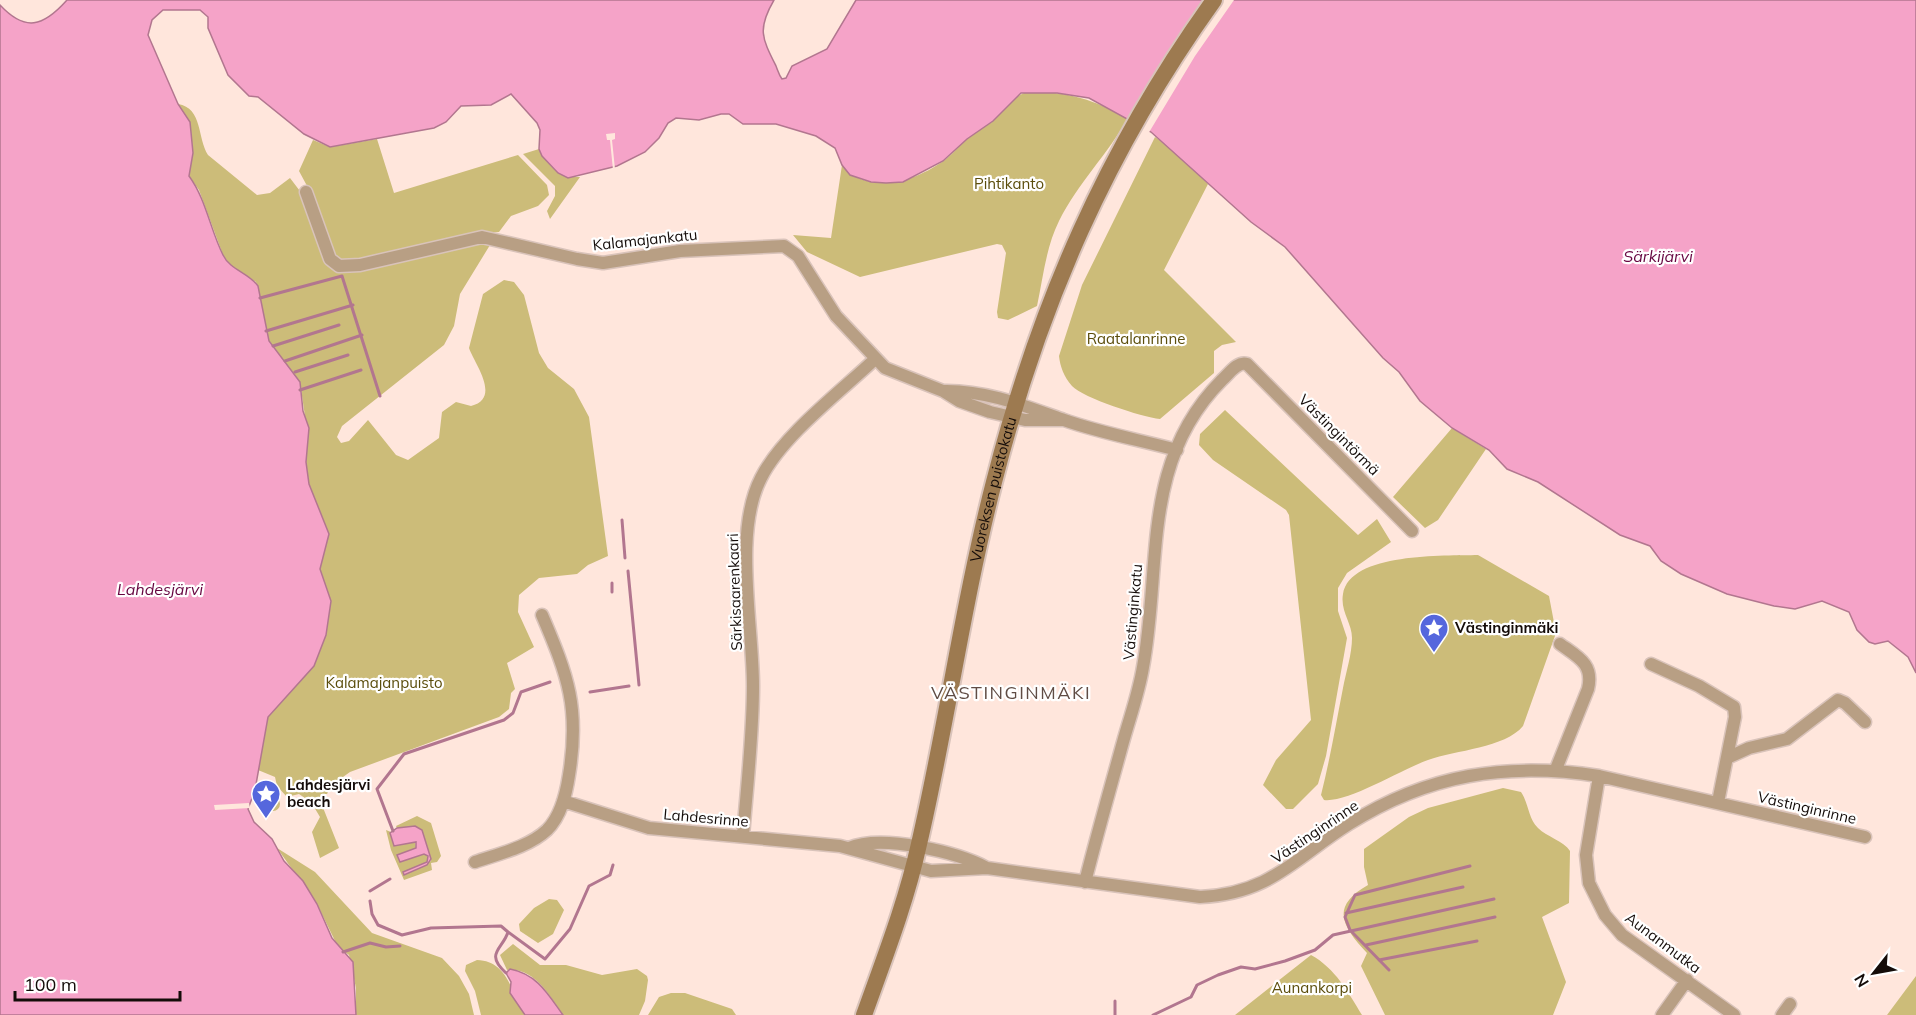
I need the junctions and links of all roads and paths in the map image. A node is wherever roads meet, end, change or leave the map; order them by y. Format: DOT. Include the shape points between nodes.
graph roads {
  1 [pos="1214,0"];
  2 [pos="306,192"];
  3 [pos="874,360"];
  4 [pos="1242,363"];
  5 [pos="1014,411"];
  6 [pos="1177,450"];
  7 [pos="1412,531"];
  8 [pos="543,615"];
  9 [pos="1560,644"];
  10 [pos="1651,664"];
  11 [pos="1865,722"];
  12 [pos="1727,758"];
  13 [pos="1556,769"];
  14 [pos="1599,776"];
  15 [pos="563,801"];
  16 [pos="1718,802"];
  17 [pos="743,836"];
  18 [pos="1865,837"];
  19 [pos="919,846"];
  20 [pos="849,848"];
  21 [pos="475,862"];
  22 [pos="913,867"];
  23 [pos="987,868"];
  24 [pos="1085,882"];
  25 [pos="1687,980"];
  26 [pos="1790,1004"];
  27 [pos="864,1015"];
  28 [pos="1662,1015"];
  29 [pos="1734,1015"];
  30 [pos="1782,1015"];
  1 -- 5 [label="main road, Vuoreksen puistokatu" via="1150,94 1087,216 1051,294"];
  2 -- 3 [label="street, Kalamajankatu" via="330,259 343,267 482,237 603,262 680,251 784,246 798,256 836,316"];
  3 -- 5 [label="street, Kalamajankatu" via="958,401"];
  3 -- 17 [label="street, Särkisaarenkaari" via="780,449 754,492 748,526 753,689"];
  4 -- 6 [label="street, Västinginkatu" via="1199,404"];
  4 -- 7 [label="street, Västingintörmä"];
  5 -- 6 [label="street, Kalamajankatu"];
  5 -- 19 [label="main road, Vuoreksen puistokatu" via="972,578"];
  6 -- 24 [label="street, Västinginkatu" via="1155,534 1143,667"];
  8 -- 15 [label="street" via="562,662 574,710 573,753"];
  9 -- 13 [label="street" via="1586,663 1590,676"];
  10 -- 12 [label="street" via="1731,704 1736,714"];
  11 -- 12 [label="street" via="1845,703 1835,701 1787,739"];
  12 -- 16 [label="street"];
  13 -- 14 [label="street, Västinginrinne"];
  13 -- 24 [label="street, Västinginrinne" via="1492,772 1434,784 1363,816 1278,875 1239,891 1217,896 1183,896"];
  14 -- 16 [label="street, Västinginrinne"];
  14 -- 25 [label="street, Aunanmutka" via="1586,840 1587,870 1595,898 1622,934"];
  15 -- 17 [label="street, Lahdesrinne" via="649,828"];
  15 -- 21 [label="street" via="555,820 538,836"];
  16 -- 18 [label="street, Västinginrinne"];
  17 -- 20 [label="street, Lahdesrinne"];
  19 -- 20 [label="street, Lahdesrinne" via="880,843"];
  19 -- 22 [label="main road, Vuoreksen puistokatu"];
  19 -- 23 [label="street, Västinginrinne"];
  20 -- 22 [label="street, Lahdesrinne"];
  22 -- 23 [label="street, Västinginrinne" via="931,871"];
  22 -- 27 [label="main road, Vuoreksen puistokatu"];
  23 -- 24 [label="street, Västinginrinne"];
  25 -- 28 [label="street"];
  25 -- 29 [label="street, Aunanmutka"];
  26 -- 30 [label="street"];
}
